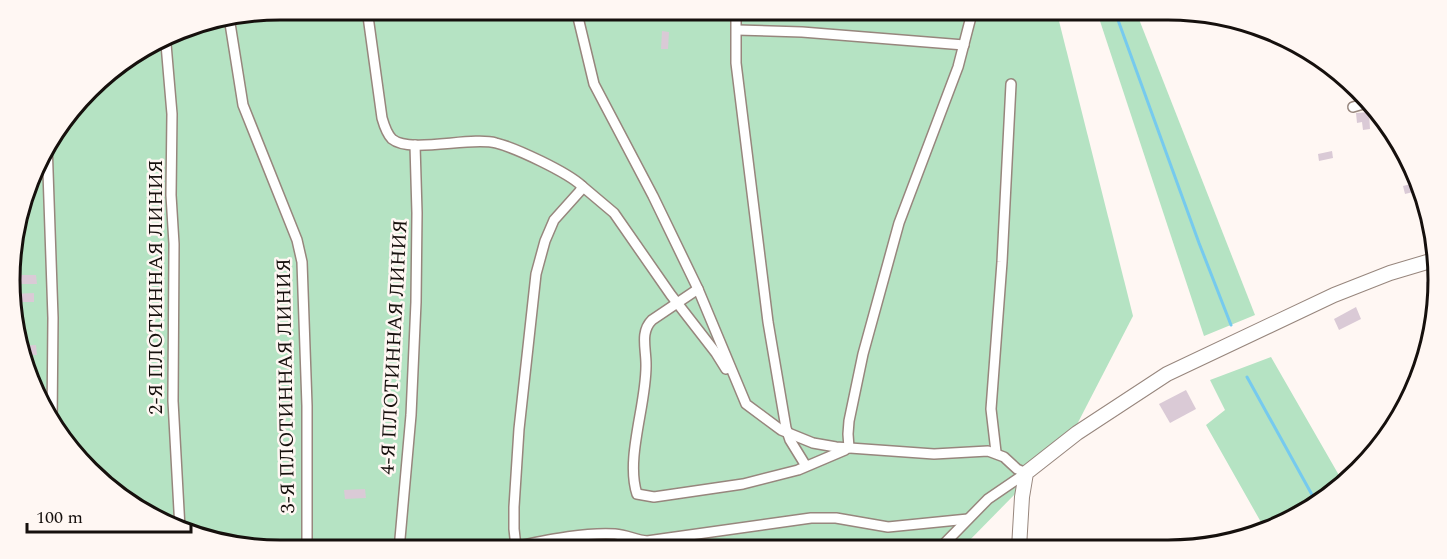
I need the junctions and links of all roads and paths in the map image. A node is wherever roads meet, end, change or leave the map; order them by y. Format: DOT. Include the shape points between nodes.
graph roads {
  1 [pos="369,20"];
  2 [pos="579,20"];
  3 [pos="737,20"];
  4 [pos="970,20"];
  5 [pos="230,24"];
  6 [pos="737,30"];
  7 [pos="166,45"];
  8 [pos="964,45"];
  9 [pos="1011,84"];
  10 [pos="1360,105"];
  11 [pos="1353,107"];
  12 [pos="415,145"];
  13 [pos="48,162"];
  14 [pos="582,186"];
  15 [pos="1427,262"];
  16 [pos="698,289"];
  17 [pos="676,302"];
  18 [pos="738,387"];
  19 [pos="52,407"];
  20 [pos="788,434"];
  21 [pos="849,448"];
  22 [pos="996,452"];
  23 [pos="806,466"];
  24 [pos="1026,473"];
  25 [pos="968,519"];
  26 [pos="179,520"];
  27 [pos="307,540"];
  28 [pos="400,540"];
  29 [pos="515,540"];
  30 [pos="566,540"];
  31 [pos="637,540"];
  32 [pos="654,540"];
  33 [pos="948,540"];
  34 [pos="1019,540"];
  1 -- 12 [label="street" via="384,126 392,139"];
  2 -- 16 [label="street" via="594,84"];
  3 -- 6 [label="street"];
  4 -- 8 [label="street"];
  5 -- 27 [label="street, 3-Я ПЛОТИННАЯ ЛИНИЯ" via="243,105 297,240 302,262"];
  6 -- 8 [label="street"];
  6 -- 20 [label="street" via="736,63 768,322"];
  7 -- 26 [label="street, 2-Я ПЛОТИННАЯ ЛИНИЯ" via="172,114 173,401"];
  8 -- 21 [label="street" via="899,223 863,354 849,421"];
  9 -- 22 [label="street" via="991,409"];
  10 -- 11 [label="street"];
  12 -- 14 [label="street" via="495,142 528,154"];
  12 -- 28 [label="street, 4-Я ПЛОТИННАЯ ЛИНИЯ" via="416,302"];
  13 -- 19 [label="street" via="54,318"];
  14 -- 17 [label="street" via="614,213"];
  14 -- 29 [label="street" via="554,220 536,274 519,429"];
  15 -- 24 [label="main road" via="1334,295 1167,374 1077,433"];
  16 -- 17 [label="street"];
  16 -- 18 [label="street"];
  17 -- 18 [label="street"];
  17 -- 23 [label="street" via="646,325 644,333 647,381 635,450 638,494 654,497 726,488"];
  18 -- 20 [label="street" via="746,404"];
  20 -- 21 [label="street" via="813,443"];
  20 -- 23 [label="street"];
  21 -- 22 [label="street" via="934,454"];
  21 -- 23 [label="street"];
  22 -- 24 [label="street"];
  24 -- 25 [label="street" via="988,499"];
  24 -- 34 [label="main road"];
  25 -- 32 [label="street" via="888,527 811,518"];
  25 -- 33 [label="street"];
  30 -- 31 [label="street" via="608,534"];
}
